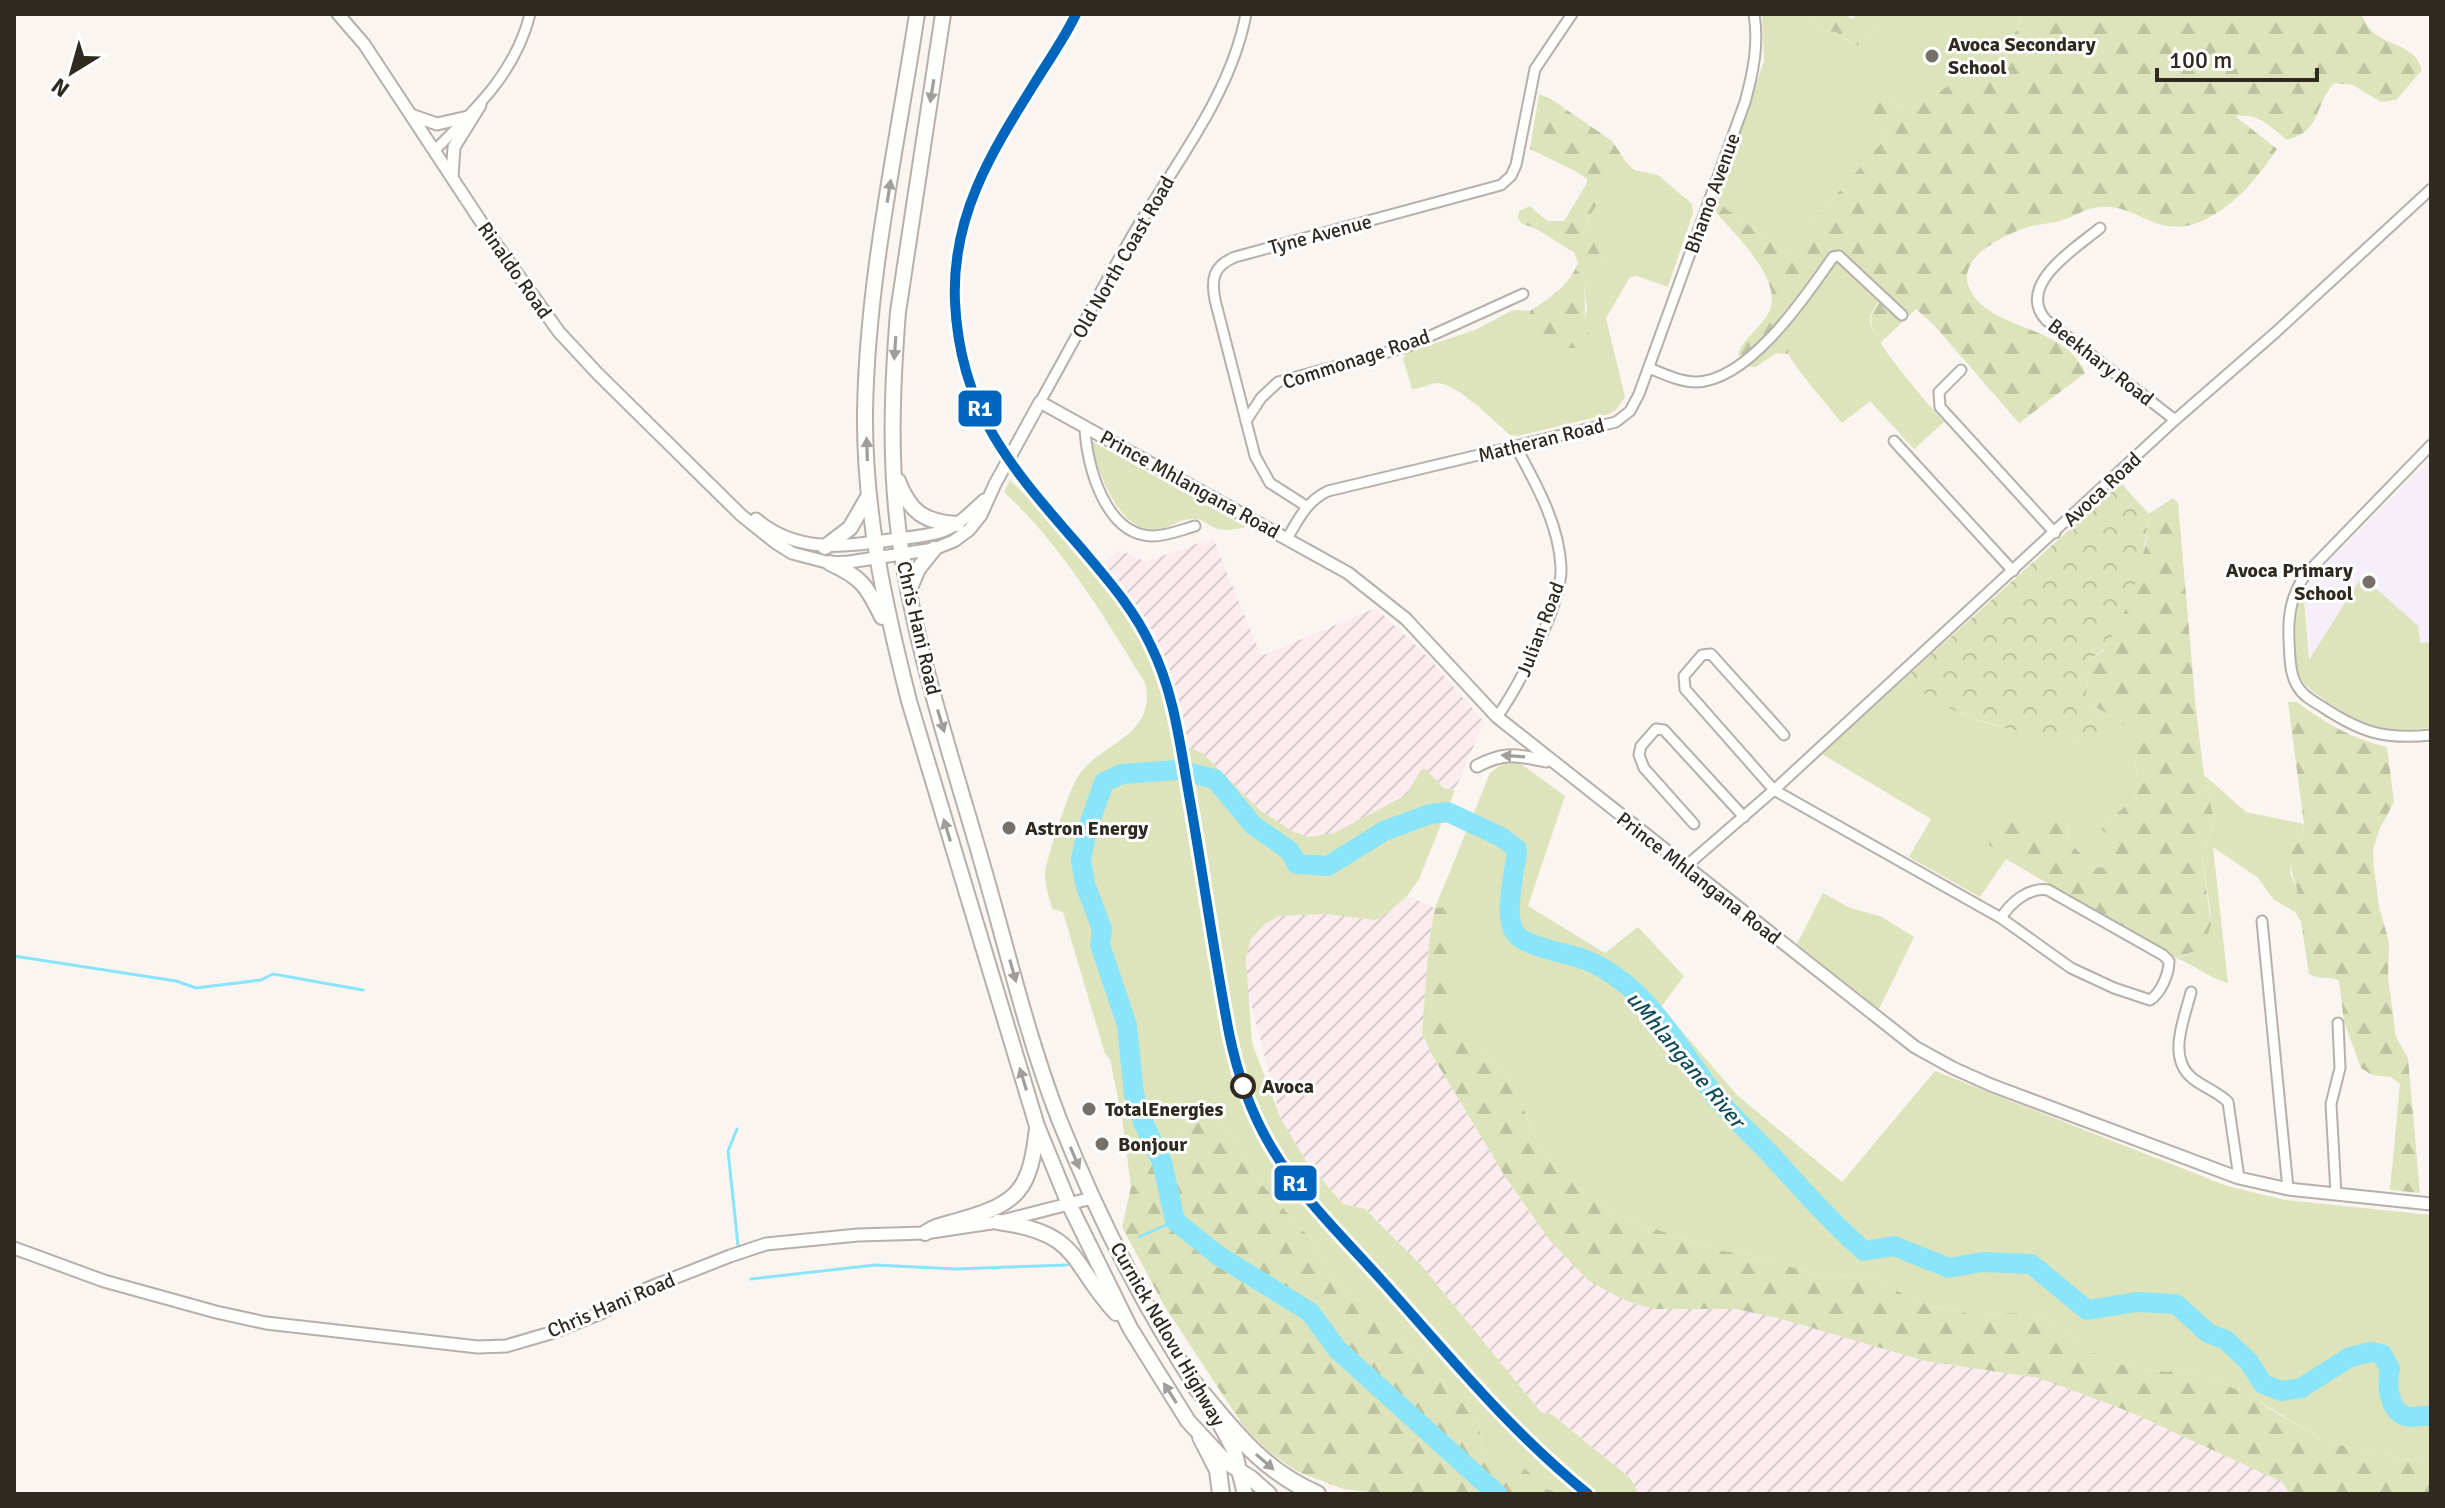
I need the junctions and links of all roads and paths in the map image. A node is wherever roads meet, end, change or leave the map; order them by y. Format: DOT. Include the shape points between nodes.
graph roads {
  1 [pos="338,14"];
  2 [pos="530,14"];
  3 [pos="917,14"];
  4 [pos="943,14"];
  5 [pos="1246,14"];
  6 [pos="1754,14"];
  7 [pos="1568,15"];
  8 [pos="480,105"];
  9 [pos="410,115"];
  10 [pos="468,117"];
  11 [pos="434,151"];
  12 [pos="453,179"];
  13 [pos="2431,189"];
  14 [pos="2100,228"];
  15 [pos="1523,294"];
  16 [pos="1902,315"];
  17 [pos="1649,368"];
  18 [pos="1961,370"];
  19 [pos="1040,402"];
  20 [pos="2175,420"];
  21 [pos="1246,421"];
  22 [pos="1085,427"];
  23 [pos="1894,441"];
  24 [pos="2431,445"];
  25 [pos="1516,447"];
  26 [pos="894,469"];
  27 [pos="870,493"];
  28 [pos="989,496"];
  29 [pos="726,498"];
  30 [pos="1306,506"];
  31 [pos="957,524"];
  32 [pos="1195,526"];
  33 [pos="2055,533"];
  34 [pos="1288,537"];
  35 [pos="901,546"];
  36 [pos="825,547"];
  37 [pos="874,549"];
  38 [pos="934,549"];
  39 [pos="830,563"];
  40 [pos="2013,571"];
  41 [pos="908,591"];
  42 [pos="894,643"];
  43 [pos="1497,717"];
  44 [pos="1784,735"];
  45 [pos="2431,735"];
  46 [pos="1551,761"];
  47 [pos="1477,766"];
  48 [pos="1774,790"];
  49 [pos="1744,817"];
  50 [pos="1694,824"];
  51 [pos="1685,867"];
  52 [pos="2001,918"];
  53 [pos="2262,921"];
  54 [pos="2191,992"];
  55 [pos="2338,1023"];
  56 [pos="1037,1126"];
  57 [pos="2239,1178"];
  58 [pos="2288,1189"];
  59 [pos="2336,1194"];
  60 [pos="1092,1198"];
  61 [pos="1069,1204"];
  62 [pos="2431,1204"];
  63 [pos="998,1222"];
  64 [pos="925,1233"];
  65 [pos="14,1248"];
  66 [pos="1130,1328"];
  67 [pos="1194,1384"];
  68 [pos="1201,1437"];
  69 [pos="1240,1471"];
  70 [pos="1221,1494"];
  71 [pos="1245,1494"];
  72 [pos="1269,1494"];
  73 [pos="1317,1494"];
  1 -- 9 [label="street, Rinaldo Road"];
  2 -- 8 [label="street" via="512,63"];
  27 -- 3 [label="main road, Chris Hani Road, one-way" via="865,415 873,297"];
  4 -- 26 [label="main road, Chris Hani Road, one-way" via="898,312"];
  5 -- 19 [label="street, Old North Coast Road" via="1226,76 1208,110"];
  6 -- 17 [label="street, Bhamo Avenue" via="1757,32 1750,83"];
  7 -- 21 [label="street, Tyne Avenue" via="1535,69 1516,165 1501,185 1235,257 1216,269 1212,285"];
  8 -- 10 [label="street"];
  8 -- 12 [label="street" via="454,147"];
  9 -- 10 [label="street" via="437,124"];
  9 -- 11 [label="street, Rinaldo Road"];
  10 -- 11 [label="street"];
  11 -- 12 [label="street, Rinaldo Road"];
  12 -- 29 [label="street, Rinaldo Road" via="559,332"];
  13 -- 20 [label="street, Avoca Road"];
  14 -- 20 [label="street, Beekhary Road" via="2041,282 2038,308 2046,320"];
  15 -- 21 [label="street, Commonage Road" via="1406,347 1278,382"];
  16 -- 17 [label="street" via="1839,256 1833,257 1752,357 1703,382"];
  17 -- 25 [label="street, Matheran Road" via="1635,403 1616,422"];
  18 -- 33 [label="street" via="1939,392 1940,407"];
  19 -- 22 [label="street, Prince Mhlangana Road"];
  19 -- 28 [label="street, Old North Coast Road"];
  20 -- 33 [label="street, Avoca Road"];
  21 -- 30 [label="street, Tyne Avenue" via="1262,473"];
  22 -- 32 [label="street" via="1086,453 1120,524 1151,536"];
  22 -- 34 [label="street, Prince Mhlangana Road"];
  23 -- 40 [label="street"];
  24 -- 45 [label="street" via="2305,575 2289,617 2293,677 2305,695 2375,735"];
  25 -- 30 [label="street, Matheran Road" via="1328,491"];
  25 -- 43 [label="street, Julian Road" via="1551,519 1561,580 1518,686"];
  26 -- 31 [label="main road" via="915,510 938,523"];
  26 -- 35 [label="main road, Chris Hani Road"];
  27 -- 36 [label="main road" via="850,528"];
  27 -- 37 [label="main road, Chris Hani Road"];
  28 -- 31 [label="street, Old North Coast Road"];
  28 -- 38 [label="street, Old North Coast Road" via="969,530"];
  29 -- 36 [label="street, Rinaldo Road" via="791,540"];
  29 -- 39 [label="street, Rinaldo Road" via="792,553"];
  30 -- 34 [label="street"];
  31 -- 35 [label="street, Old North Coast Road"];
  33 -- 40 [label="street, Avoca Road"];
  34 -- 43 [label="street, Prince Mhlangana Road" via="1348,573 1406,619"];
  35 -- 37 [label="street, Rinaldo Road"];
  35 -- 38 [label="street, Old North Coast Road"];
  35 -- 41 [label="main road, Chris Hani Road"];
  36 -- 37 [label="street, Rinaldo Road"];
  37 -- 39 [label="street, Rinaldo Road"];
  37 -- 42 [label="main road, Chris Hani Road"];
  38 -- 41 [label="main road"];
  39 -- 42 [label="main road" via="868,589"];
  40 -- 48 [label="street, Avoca Road"];
  41 -- 60 [label="main road, Chris Hani Road, one-way" via="1031,1032"];
  56 -- 42 [label="main road, Chris Hani Road, one-way"];
  43 -- 46 [label="street, Prince Mhlangana Road"];
  44 -- 48 [label="street" via="1711,654 1702,655 1684,676 1685,689"];
  46 -- 47 [label="street, one-way" via="1511,754"];
  46 -- 51 [label="street, Prince Mhlangana Road"];
  48 -- 49 [label="street, Avoca Road"];
  48 -- 52 [label="street"];
  49 -- 50 [label="street" via="1664,730 1656,729 1641,746 1642,765"];
  49 -- 51 [label="street, Avoca Road"];
  51 -- 57 [label="street, Prince Mhlangana Road" via="1915,1047 1953,1068"];
  52 -- 52 [label="street" via="2071,968 2147,999 2155,997 2168,974 2169,961 2163,955 2048,890 2038,889 2017,900"];
  53 -- 58 [label="street"];
  54 -- 57 [label="street" via="2178,1048 2180,1061 2192,1078 2228,1102"];
  55 -- 59 [label="street" via="2340,1068 2331,1104"];
  56 -- 61 [label="main road, Chris Hani Road"];
  56 -- 64 [label="main road" via="1029,1173 1010,1200"];
  57 -- 58 [label="street, Prince Mhlangana Road"];
  58 -- 59 [label="street, Prince Mhlangana Road"];
  59 -- 62 [label="street, Prince Mhlangana Road"];
  60 -- 61 [label="street, Chris Hani Road"];
  60 -- 67 [label="main road, Curnick Ndlovu Highway" via="1125,1267"];
  61 -- 63 [label="street, Chris Hani Road"];
  61 -- 66 [label="main road, Curnick Ndlovu Highway"];
  63 -- 64 [label="street, Chris Hani Road"];
  63 -- 66 [label="main road" via="1032,1228 1061,1242"];
  64 -- 65 [label="street, Chris Hani Road" via="766,1244 646,1289 554,1332 506,1346 478,1347 266,1323 104,1281"];
  68 -- 66 [label="main road, Curnick Ndlovu Highway, one-way"];
  67 -- 69 [label="main road, Curnick Ndlovu Highway" via="1226,1433"];
  67 -- 73 [label="highway, one-way" via="1261,1460"];
  68 -- 69 [label="main road, Curnick Ndlovu Highway"];
  68 -- 70 [label="highway" via="1218,1470"];
  69 -- 71 [label="main road, Curnick Ndlovu Highway"];
  69 -- 72 [label="main road, Curnick Ndlovu Highway"];
}
